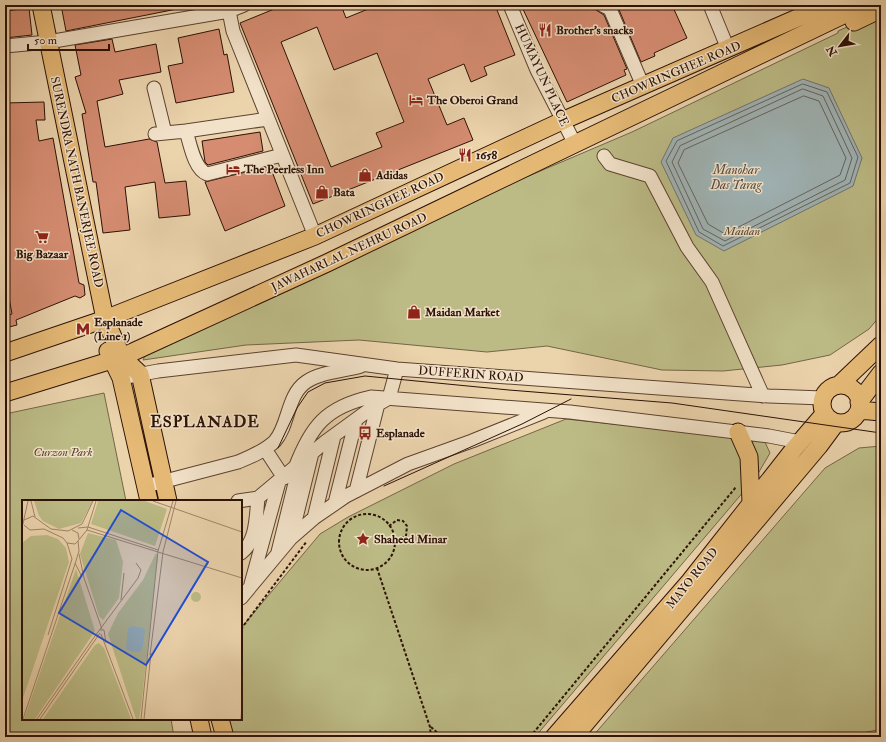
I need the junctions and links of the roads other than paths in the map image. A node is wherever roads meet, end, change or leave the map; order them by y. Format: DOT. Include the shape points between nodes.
graph roads {
  1 [pos="41,5"];
  2 [pos="244,5"];
  3 [pos="510,5"];
  4 [pos="602,5"];
  5 [pos="710,5"];
  6 [pos="827,5"];
  7 [pos="864,5"];
  8 [pos="230,8"];
  9 [pos="881,9"];
  10 [pos="814,15"];
  11 [pos="48,42"];
  12 [pos="5,46"];
  13 [pos="728,50"];
  14 [pos="758,57"];
  15 [pos="643,86"];
  16 [pos="154,88"];
  17 [pos="268,119"];
  18 [pos="562,121"];
  19 [pos="186,130"];
  20 [pos="575,144"];
  21 [pos="282,154"];
  22 [pos="604,156"];
  23 [pos="314,236"];
  24 [pos="100,320"];
  25 [pos="881,346"];
  26 [pos="5,353"];
  27 [pos="117,359"];
  28 [pos="367,365"];
  29 [pos="397,369"];
  30 [pos="881,373"];
  31 [pos="140,374"];
  32 [pos="121,378"];
  33 [pos="839,385"];
  34 [pos="5,393"];
  35 [pos="763,396"];
  36 [pos="384,401"];
  37 [pos="859,406"];
  38 [pos="548,410"];
  39 [pos="367,412"];
  40 [pos="828,412"];
  41 [pos="881,412"];
  42 [pos="356,420"];
  43 [pos="346,427"];
  44 [pos="738,432"];
  45 [pos="334,436"];
  46 [pos="800,442"];
  47 [pos="323,444"];
  48 [pos="265,449"];
  49 [pos="312,453"];
  50 [pos="289,473"];
  51 [pos="163,482"];
  52 [pos="148,494"];
  53 [pos="258,498"];
  54 [pos="168,500"];
  55 [pos="242,500"];
  56 [pos="341,500"];
  57 [pos="751,503"];
  58 [pos="314,518"];
  59 [pos="302,528"];
  60 [pos="291,538"];
  61 [pos="242,552"];
  62 [pos="277,556"];
  63 [pos="263,573"];
  64 [pos="250,588"];
  65 [pos="242,597"];
  66 [pos="199,720"];
  67 [pos="220,720"];
  68 [pos="203,737"];
  69 [pos="225,737"];
  70 [pos="554,737"];
  71 [pos="574,737"];
  1 -- 11 [label="main road, SURENDRA NATH BANERJEE ROAD"];
  2 -- 8 [label="street"];
  3 -- 18 [label="street, HUMAYUN PLACE"];
  4 -- 15 [label="street" via="610,9"];
  5 -- 13 [label="street"];
  6 -- 10 [label="main road"];
  7 -- 10 [label="main road"];
  8 -- 11 [label="street"];
  8 -- 17 [label="street" via="233,31"];
  9 -- 14 [label="main road" via="778,58"];
  10 -- 13 [label="main road, CHOWRINGHEE ROAD" via="761,27 749,40"];
  10 -- 14 [label="main road, CHOWRINGHEE ROAD"];
  11 -- 12 [label="street"];
  11 -- 24 [label="main road, SURENDRA NATH BANERJEE ROAD"];
  13 -- 15 [label="main road, CHOWRINGHEE ROAD"];
  14 -- 20 [label="main road, CHOWRINGHEE ROAD"];
  15 -- 18 [label="main road, CHOWRINGHEE ROAD"];
  16 -- 19 [label="street" via="160,133"];
  17 -- 19 [label="street"];
  17 -- 21 [label="street"];
  18 -- 20 [label="street, HUMAYUN PLACE"];
  18 -- 23 [label="main road, CHOWRINGHEE ROAD"];
  19 -- 21 [label="street" via="198,165 208,174"];
  20 -- 27 [label="main road, JAWAHARLAL NEHRU ROAD" via="327,263"];
  21 -- 23 [label="street"];
  22 -- 35 [label="street" via="610,164 650,176 687,247 712,282"];
  23 -- 24 [label="main road, CHOWRINGHEE ROAD"];
  24 -- 26 [label="main road, CHOWRINGHEE ROAD"];
  24 -- 27 [label="main road, SURENDRA NATH BANERJEE ROAD"];
  25 -- 33 [label="main road"];
  27 -- 31 [label="main road"];
  27 -- 32 [label="main road, SURENDRA NATH BANERJEE ROAD"];
  27 -- 34 [label="main road"];
  28 -- 29 [label="street, DUFFERIN ROAD"];
  28 -- 31 [label="street, DUFFERIN ROAD" via="296,355"];
  28 -- 48 [label="street" via="319,376 305,382 295,396 280,433"];
  29 -- 35 [label="street, DUFFERIN ROAD"];
  29 -- 36 [label="street"];
  30 -- 37 [label="main road"];
  31 -- 32 [label="street, DUFFERIN ROAD"];
  31 -- 51 [label="main road"];
  32 -- 52 [label="main road, SURENDRA NATH BANERJEE ROAD"];
  33 -- 37 [label="main road" via="854,390"];
  33 -- 40 [label="main road" via="829,389"];
  35 -- 40 [label="street, DUFFERIN ROAD"];
  36 -- 38 [label="street"];
  36 -- 39 [label="street"];
  36 -- 50 [label="street" via="371,397 353,401 334,410 315,427"];
  36 -- 56 [label="street"];
  37 -- 40 [label="main road" via="853,419 848,422"];
  37 -- 41 [label="main road"];
  38 -- 44 [label="street"];
  38 -- 56 [label="street" via="408,464"];
  39 -- 42 [label="street"];
  39 -- 56 [label="street"];
  40 -- 46 [label="main road, MAYO ROAD"];
  40 -- 71 [label="main road, MAYO ROAD" via="819,446"];
  42 -- 43 [label="street"];
  42 -- 56 [label="street"];
  43 -- 45 [label="street"];
  43 -- 56 [label="street"];
  44 -- 46 [label="street"];
  44 -- 57 [label="main road" via="749,457"];
  45 -- 47 [label="street"];
  45 -- 58 [label="street"];
  46 -- 57 [label="main road, MAYO ROAD"];
  47 -- 49 [label="street"];
  47 -- 59 [label="street"];
  48 -- 50 [label="street"];
  48 -- 51 [label="street" via="238,462"];
  49 -- 50 [label="street"];
  49 -- 60 [label="street"];
  50 -- 53 [label="street"];
  50 -- 62 [label="street"];
  50 -- 63 [label="street"];
  50 -- 64 [label="street"];
  51 -- 52 [label="street"];
  51 -- 54 [label="main road"];
  53 -- 55 [label="street"];
  53 -- 61 [label="street" via="254,532 247,549"];
  56 -- 58 [label="street"];
  57 -- 70 [label="main road, MAYO ROAD" via="690,581"];
  58 -- 59 [label="street"];
  59 -- 60 [label="street"];
  60 -- 62 [label="street"];
  62 -- 63 [label="street"];
  63 -- 64 [label="street"];
  64 -- 65 [label="street"];
  66 -- 68 [label="main road"];
  67 -- 69 [label="main road"];
}
